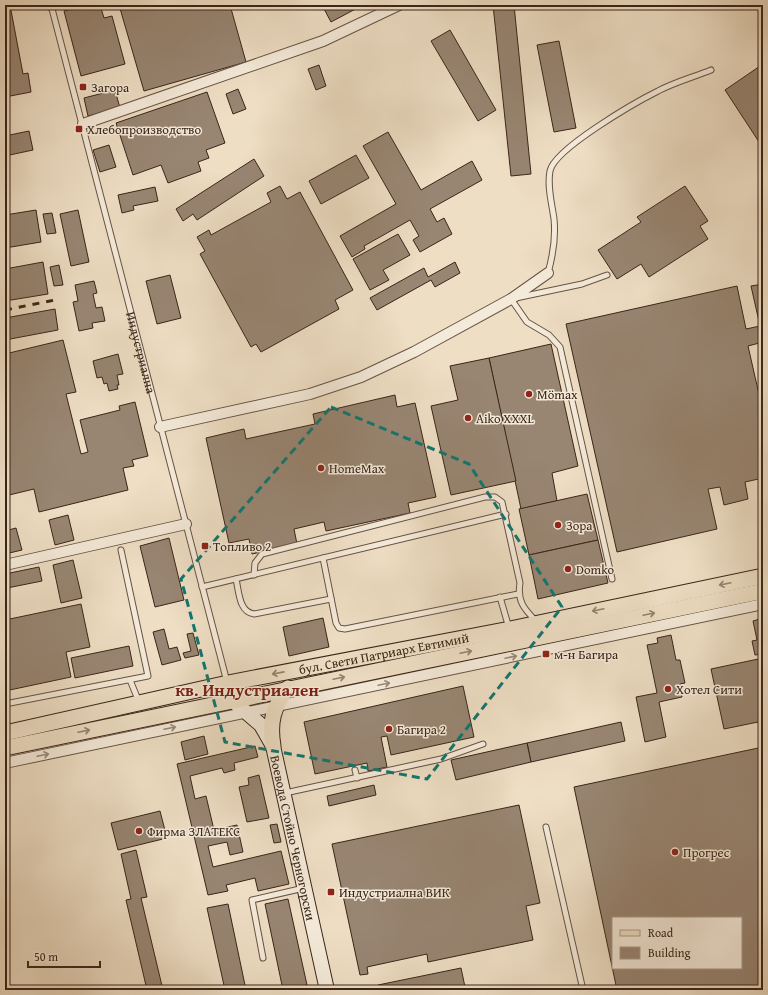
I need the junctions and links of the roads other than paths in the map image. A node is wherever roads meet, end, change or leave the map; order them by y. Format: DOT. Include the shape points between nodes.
graph roads {
  1 [pos="52,5"];
  2 [pos="399,5"];
  3 [pos="712,70"];
  4 [pos="83,124"];
  5 [pos="548,273"];
  6 [pos="607,275"];
  7 [pos="511,299"];
  8 [pos="160,427"];
  9 [pos="506,514"];
  10 [pos="186,524"];
  11 [pos="121,550"];
  12 [pos="323,558"];
  13 [pos="5,566"];
  14 [pos="254,575"];
  15 [pos="763,576"];
  16 [pos="612,579"];
  17 [pos="236,580"];
  18 [pos="202,588"];
  19 [pos="763,591"];
  20 [pos="518,594"];
  21 [pos="500,597"];
  22 [pos="331,599"];
  23 [pos="763,604"];
  24 [pos="538,623"];
  25 [pos="510,629"];
  26 [pos="130,680"];
  27 [pos="228,683"];
  28 [pos="288,688"];
  29 [pos="232,700"];
  30 [pos="139,703"];
  31 [pos="5,704"];
  32 [pos="277,705"];
  33 [pos="245,712"];
  34 [pos="5,733"];
  35 [pos="483,744"];
  36 [pos="273,746"];
  37 [pos="5,748"];
  38 [pos="5,763"];
  39 [pos="355,770"];
  40 [pos="357,778"];
  41 [pos="284,793"];
  42 [pos="546,827"];
  43 [pos="305,888"];
  44 [pos="262,958"];
  45 [pos="327,990"];
  46 [pos="583,990"];
  1 -- 4 [label="lane, Индустриална"];
  2 -- 4 [label="street" via="323,41"];
  3 -- 5 [label="lane" via="658,91 576,141 555,160 550,169 549,181 555,247"];
  4 -- 8 [label="lane, Индустриална"];
  5 -- 7 [label="street"];
  6 -- 7 [label="lane" via="582,284"];
  7 -- 8 [label="street" via="414,352 361,377 310,394"];
  7 -- 16 [label="lane" via="527,322 549,335 560,347"];
  8 -- 10 [label="lane, Индустриална"];
  9 -- 12 [label="lane"];
  9 -- 14 [label="lane" via="502,502 495,497 485,497 262,554 255,563"];
  9 -- 20 [label="lane" via="520,584"];
  10 -- 13 [label="street"];
  10 -- 18 [label="lane, Индустриална"];
  11 -- 26 [label="lane" via="148,676"];
  12 -- 14 [label="lane"];
  12 -- 22 [label="lane"];
  14 -- 17 [label="lane"];
  15 -- 24 [label="main road, бул. Свети Патриарх Евтимий, one-way"];
  17 -- 18 [label="lane"];
  17 -- 22 [label="lane" via="244,610 248,613"];
  18 -- 27 [label="lane, Индустриална"];
  28 -- 19 [label="main road, бул. Свети Патриарх Евтимий, one-way"];
  20 -- 21 [label="lane"];
  20 -- 24 [label="lane" via="522,607"];
  21 -- 22 [label="lane" via="345,629 339,628 336,623"];
  21 -- 25 [label="lane"];
  32 -- 23 [label="street, one-way"];
  24 -- 25 [label="main road, бул. Свети Патриарх Евтимий"];
  25 -- 27 [label="main road, бул. Свети Патриарх Евтимий, one-way"];
  26 -- 30 [label="lane"];
  26 -- 31 [label="lane"];
  27 -- 29 [label="street, Индустриална"];
  27 -- 30 [label="main road, бул. Свети Патриарх Евтимий"];
  28 -- 29 [label="main road, бул. Свети Патриарх Евтимий"];
  28 -- 32 [label="main road"];
  29 -- 33 [label="street, Воевода Стойно Черногорски"];
  37 -- 29 [label="main road, бул. Свети Патриарх Евтимий, one-way"];
  30 -- 34 [label="main road, бул. Свети Патриарх Евтимий"];
  32 -- 33 [label="street"];
  32 -- 36 [label="main road" via="270,731"];
  33 -- 36 [label="street, Воевода Стойно Черногорски" via="261,725"];
  38 -- 33 [label="street, one-way"];
  35 -- 40 [label="lane" via="442,759"];
  36 -- 41 [label="street, Воевода Стойно Черногорски"];
  39 -- 40 [label="lane"];
  40 -- 41 [label="lane"];
  41 -- 43 [label="street, Воевода Стойно Черногорски"];
  42 -- 46 [label="lane"];
  43 -- 44 [label="lane" via="252,900"];
  43 -- 45 [label="street, Воевода Стойно Черногорски"];
}
